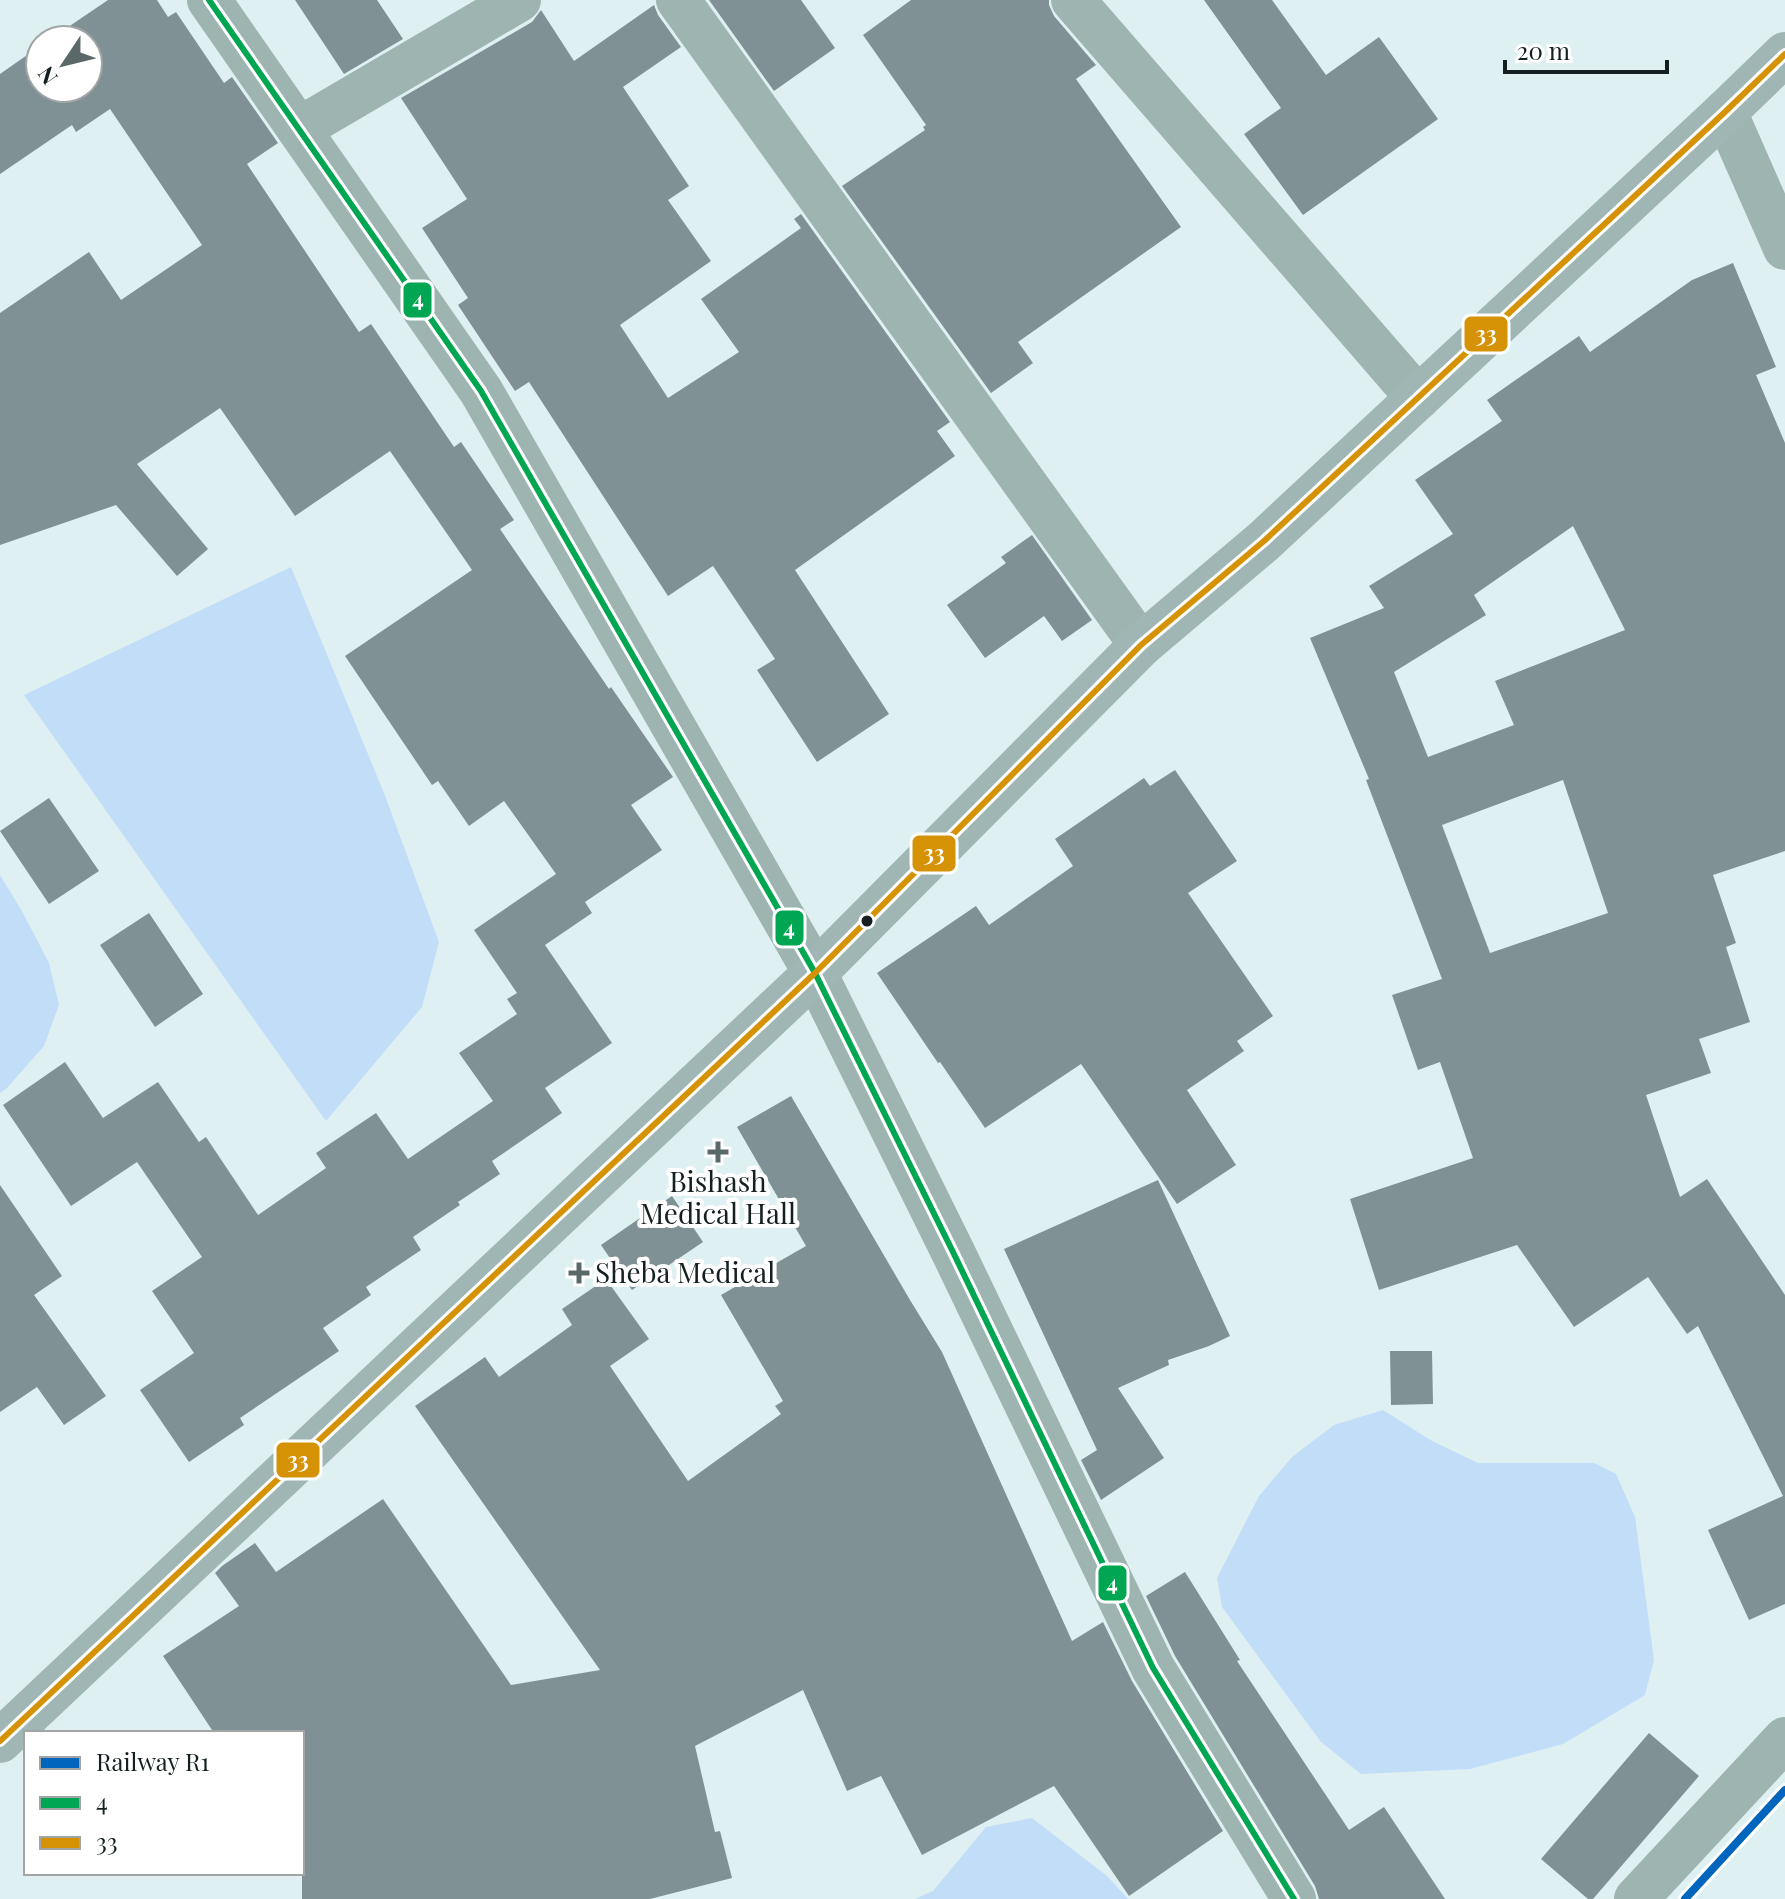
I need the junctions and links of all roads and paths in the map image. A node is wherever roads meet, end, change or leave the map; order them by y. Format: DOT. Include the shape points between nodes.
graph roads {
  1 [pos="209,0"];
  2 [pos="519,0"];
  3 [pos="678,0"];
  4 [pos="1073,0"];
  5 [pos="1785,54"];
  6 [pos="1725,112"];
  7 [pos="299,129"];
  8 [pos="1785,248"];
  9 [pos="1418,398"];
  10 [pos="1141,645"];
  11 [pos="815,973"];
  12 [pos="1785,1739"];
  13 [pos="0,1741"];
  14 [pos="1294,1899"];
  15 [pos="1636,1899"];
  1 -- 7 [label="street"];
  2 -- 7 [label="street"];
  3 -- 10 [label="street"];
  4 -- 9 [label="street"];
  5 -- 6 [label="highway"];
  6 -- 8 [label="street"];
  6 -- 9 [label="highway"];
  7 -- 11 [label="street" via="481,391"];
  9 -- 10 [label="highway" via="1264,541"];
  10 -- 11 [label="highway"];
  11 -- 13 [label="highway"];
  11 -- 14 [label="street" via="1153,1668"];
  12 -- 15 [label="street"];
}
